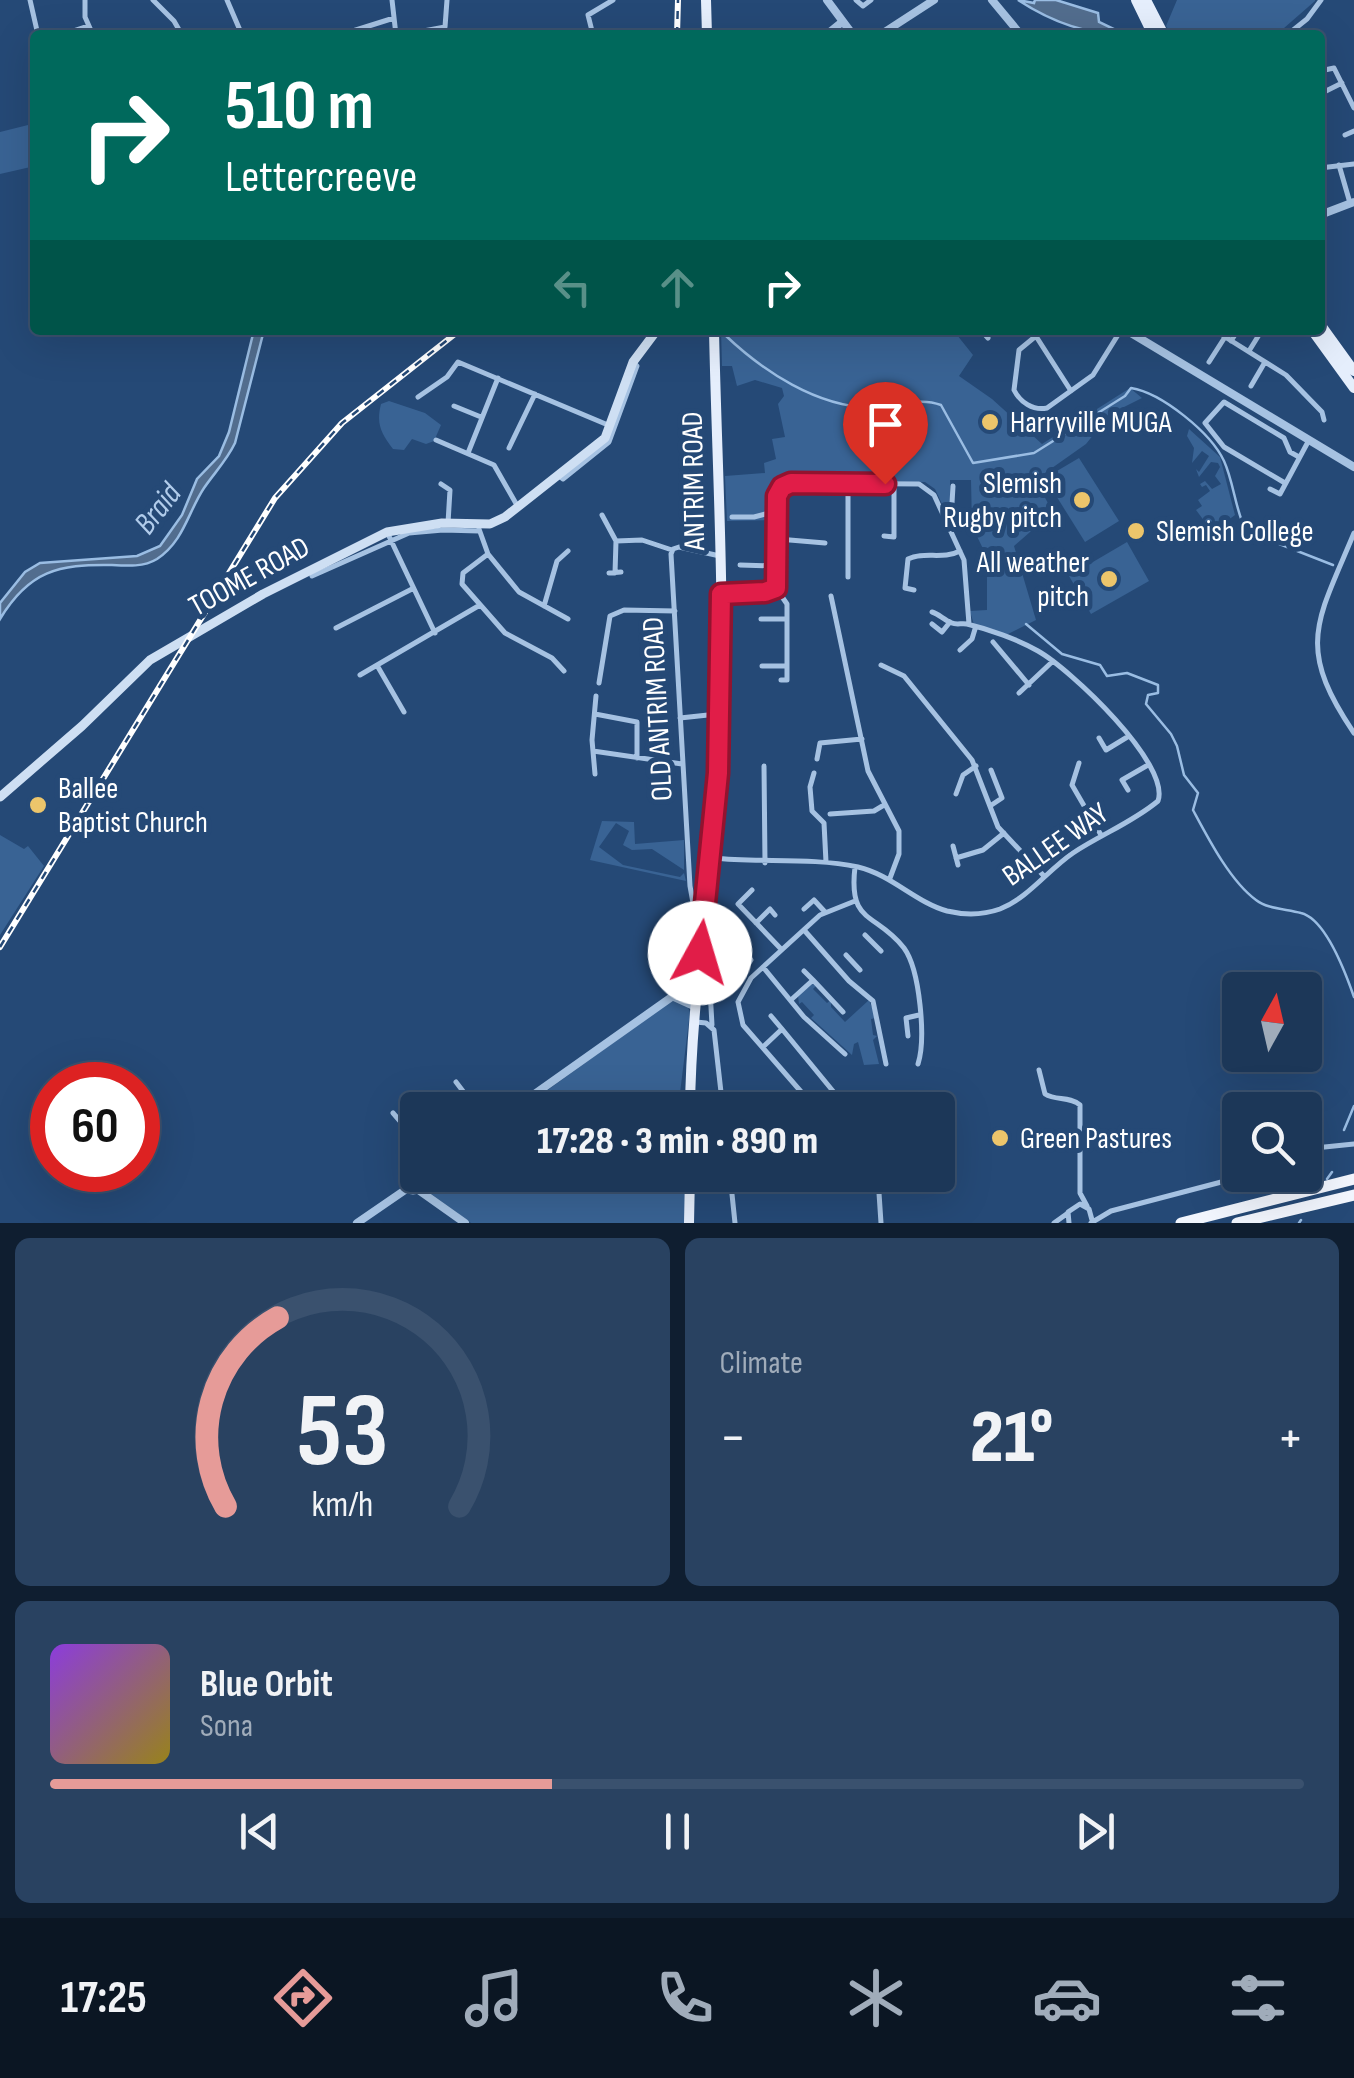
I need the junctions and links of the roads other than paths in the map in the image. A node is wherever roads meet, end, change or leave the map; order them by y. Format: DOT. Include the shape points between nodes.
graph roads {
  1 [pos="30,0"];
  2 [pos="85,0"];
  3 [pos="153,0"];
  4 [pos="228,0"];
  5 [pos="392,0"];
  6 [pos="447,0"];
  7 [pos="612,0"];
  8 [pos="706,0"];
  9 [pos="826,0"];
  10 [pos="856,0"];
  11 [pos="872,0"];
  12 [pos="934,0"];
  13 [pos="992,0"];
  14 [pos="1136,0"];
  15 [pos="1146,0"];
  16 [pos="1320,0"];
  17 [pos="394,18"];
  18 [pos="842,22"];
  19 [pos="88,26"];
  20 [pos="37,30"];
  21 [pos="76,30"];
  22 [pos="90,30"];
  23 [pos="178,30"];
  24 [pos="240,30"];
  25 [pos="356,30"];
  26 [pos="398,30"];
  27 [pos="428,30"];
  28 [pos="592,30"];
  29 [pos="707,30"];
  30 [pos="832,30"];
  31 [pos="849,30"];
  32 [pos="888,30"];
  33 [pos="1017,30"];
  34 [pos="1156,30"];
  35 [pos="1156,30"];
  36 [pos="1293,30"];
  37 [pos="1325,69"];
  38 [pos="1342,84"];
  39 [pos="1325,92"];
  40 [pos="1354,108"];
  41 [pos="1354,131"];
  42 [pos="1345,135"];
  43 [pos="1354,164"];
  44 [pos="1339,165"];
  45 [pos="1325,167"];
  46 [pos="1352,202"];
  47 [pos="1325,213"];
  48 [pos="1325,331"];
  49 [pos="653,335"];
  50 [pos="714,335"];
  51 [pos="985,335"];
  52 [pos="1032,335"];
  53 [pos="1035,335"];
  54 [pos="1121,335"];
  55 [pos="1132,335"];
  56 [pos="1222,335"];
  57 [pos="1232,335"];
  58 [pos="1259,335"];
  59 [pos="1316,335"];
  60 [pos="988,338"];
  61 [pos="1228,339"];
  62 [pos="1249,352"];
  63 [pos="633,362"];
  64 [pos="1209,362"];
  65 [pos="1266,362"];
  66 [pos="1354,371"];
  67 [pos="498,378"];
  68 [pos="1294,382"];
  69 [pos="1251,386"];
  70 [pos="1354,388"];
  71 [pos="1290,390"];
  72 [pos="1071,391"];
  73 [pos="535,394"];
  74 [pos="418,397"];
  75 [pos="454,406"];
  76 [pos="481,418"];
  77 [pos="1324,420"];
  78 [pos="611,427"];
  79 [pos="436,440"];
  80 [pos="607,440"];
  81 [pos="1309,440"];
  82 [pos="509,448"];
  83 [pos="468,453"];
  84 [pos="1299,457"];
  85 [pos="1353,467"];
  86 [pos="848,483"];
  87 [pos="1286,483"];
  88 [pos="441,484"];
  89 [pos="894,484"];
  90 [pos="953,486"];
  91 [pos="1270,489"];
  92 [pos="518,507"];
  93 [pos="942,509"];
  94 [pos="777,511"];
  95 [pos="737,515"];
  96 [pos="606,517"];
  97 [pos="448,523"];
  98 [pos="479,528"];
  99 [pos="1354,533"];
  100 [pos="388,536"];
  101 [pos="884,536"];
  102 [pos="776,539"];
  103 [pos="616,542"];
  104 [pos="672,550"];
  105 [pos="960,550"];
  106 [pos="568,551"];
  107 [pos="817,551"];
  108 [pos="488,554"];
  109 [pos="720,556"];
  110 [pos="1342,560"];
  111 [pos="740,565"];
  112 [pos="1354,565"];
  113 [pos="776,566"];
  114 [pos="615,573"];
  115 [pos="312,576"];
  116 [pos="848,577"];
  117 [pos="776,588"];
  118 [pos="412,589"];
  119 [pos="914,590"];
  120 [pos="721,594"];
  121 [pos="834,600"];
  122 [pos="480,606"];
  123 [pos="544,606"];
  124 [pos="674,611"];
  125 [pos="932,612"];
  126 [pos="568,619"];
  127 [pos="762,619"];
  128 [pos="788,619"];
  129 [pos="950,622"];
  130 [pos="932,624"];
  131 [pos="972,626"];
  132 [pos="336,628"];
  133 [pos="435,632"];
  134 [pos="993,642"];
  135 [pos="960,650"];
  136 [pos="1053,661"];
  137 [pos="881,665"];
  138 [pos="377,666"];
  139 [pos="762,666"];
  140 [pos="787,666"];
  141 [pos="564,671"];
  142 [pos="360,675"];
  143 [pos="781,680"];
  144 [pos="599,683"];
  145 [pos="1029,685"];
  146 [pos="1019,693"];
  147 [pos="596,696"];
  148 [pos="404,712"];
  149 [pos="594,714"];
  150 [pos="708,714"];
  151 [pos="680,718"];
  152 [pos="1351,723"];
  153 [pos="1354,733"];
  154 [pos="1129,736"];
  155 [pos="862,738"];
  156 [pos="1099,738"];
  157 [pos="593,752"];
  158 [pos="638,758"];
  159 [pos="817,759"];
  160 [pos="1079,763"];
  161 [pos="682,764"];
  162 [pos="1148,765"];
  163 [pos="764,766"];
  164 [pos="976,766"];
  165 [pos="991,770"];
  166 [pos="814,773"];
  167 [pos="595,774"];
  168 [pos="1128,790"];
  169 [pos="956,794"];
  170 [pos="0,798"];
  171 [pos="884,805"];
  172 [pos="990,806"];
  173 [pos="830,814"];
  174 [pos="1004,833"];
  175 [pos="1102,835"];
  176 [pos="953,846"];
  177 [pos="710,857"];
  178 [pos="826,862"];
  179 [pos="764,863"];
  180 [pos="855,866"];
  181 [pos="1044,876"];
  182 [pos="890,878"];
  183 [pos="752,890"];
  184 [pos="855,901"];
  185 [pos="704,908"];
  186 [pos="804,909"];
  187 [pos="824,912"];
  188 [pos="776,915"];
  189 [pos="756,923"];
  190 [pos="804,930"];
  191 [pos="888,934"];
  192 [pos="865,935"];
  193 [pos="742,948"];
  194 [pos="782,950"];
  195 [pos="708,954"];
  196 [pos="846,955"];
  197 [pos="763,968"];
  198 [pos="804,970"];
  199 [pos="845,975"];
  200 [pos="702,977"];
  201 [pos="813,980"];
  202 [pos="672,996"];
  203 [pos="792,999"];
  204 [pos="694,1006"];
  205 [pos="843,1012"];
  206 [pos="918,1015"];
  207 [pos="772,1016"];
  208 [pos="694,1022"];
  209 [pos="712,1026"];
  210 [pos="782,1028"];
  211 [pos="908,1036"];
  212 [pos="764,1047"];
  213 [pos="845,1054"];
  214 [pos="928,1060"];
  215 [pos="886,1064"];
  216 [pos="1039,1070"];
  217 [pos="456,1082"];
  218 [pos="464,1092"];
  219 [pos="537,1092"];
  220 [pos="691,1092"];
  221 [pos="721,1092"];
  222 [pos="800,1092"];
  223 [pos="834,1092"];
  224 [pos="393,1113"];
  225 [pos="400,1121"];
  226 [pos="1354,1144"];
  227 [pos="1322,1148"];
  228 [pos="1354,1179"];
  229 [pos="1222,1182"];
  230 [pos="402,1192"];
  231 [pos="427,1192"];
  232 [pos="691,1192"];
  233 [pos="733,1192"];
  234 [pos="879,1192"];
  235 [pos="1080,1193"];
  236 [pos="1354,1195"];
  237 [pos="1266,1202"];
  238 [pos="1088,1207"];
  239 [pos="1069,1210"];
  240 [pos="1112,1212"];
  241 [pos="1285,1218"];
  242 [pos="356,1223"];
  243 [pos="465,1223"];
  244 [pos="693,1223"];
  245 [pos="736,1223"];
  246 [pos="881,1223"];
  247 [pos="1054,1223"];
  248 [pos="1069,1223"];
  249 [pos="1091,1223"];
  250 [pos="1181,1223"];
  251 [pos="1237,1223"];
  1 -- 20 [label="street"];
  2 -- 19 [label="street"];
  3 -- 23 [label="street"];
  4 -- 24 [label="street"];
  5 -- 17 [label="street"];
  6 -- 27 [label="street" via="445,27"];
  7 -- 28 [label="street" via="588,15"];
  8 -- 29 [label="main road"];
  9 -- 18 [label="street"];
  10 -- 11 [label="street" via="862,6"];
  12 -- 32 [label="street"];
  13 -- 33 [label="street"];
  14 -- 34 [label="main road"];
  15 -- 35 [label="main road"];
  16 -- 36 [label="street"];
  17 -- 25 [label="street"];
  17 -- 26 [label="street"];
  18 -- 30 [label="street"];
  18 -- 31 [label="street"];
  19 -- 21 [label="street"];
  19 -- 22 [label="street"];
  37 -- 38 [label="street" via="1334,68"];
  38 -- 39 [label="street"];
  38 -- 40 [label="street"];
  41 -- 42 [label="street"];
  43 -- 44 [label="street"];
  44 -- 45 [label="street"];
  44 -- 46 [label="street"];
  46 -- 47 [label="street"];
  48 -- 66 [label="main road"];
  49 -- 63 [label="main road, TOOME ROAD"];
  50 -- 109 [label="main road, ANTRIM ROAD"];
  51 -- 60 [label="street"];
  52 -- 72 [label="street" via="1019,350 1014,392 1040,410"];
  53 -- 72 [label="street"];
  54 -- 72 [label="street" via="1095,374"];
  55 -- 81 [label="street"];
  56 -- 61 [label="street"];
  57 -- 61 [label="street"];
  58 -- 62 [label="street"];
  59 -- 70 [label="main road"];
  61 -- 62 [label="street"];
  61 -- 64 [label="street"];
  62 -- 65 [label="street"];
  63 -- 78 [label="main road, TOOME ROAD"];
  63 -- 80 [label="street, TOOME ROAD" via="637,366"];
  65 -- 68 [label="street"];
  65 -- 69 [label="street"];
  67 -- 73 [label="street"];
  67 -- 74 [label="street" via="458,362"];
  67 -- 76 [label="street"];
  68 -- 71 [label="street"];
  68 -- 77 [label="street"];
  73 -- 78 [label="street"];
  73 -- 82 [label="street"];
  75 -- 76 [label="street"];
  76 -- 83 [label="street"];
  78 -- 80 [label="main road, TOOME ROAD"];
  79 -- 83 [label="street"];
  80 -- 92 [label="main road, TOOME ROAD"];
  81 -- 84 [label="street"];
  81 -- 85 [label="street"];
  83 -- 92 [label="street" via="494,465"];
  84 -- 87 [label="street"];
  84 -- 87 [label="street" via="1284,438 1224,402 1205,424 1224,447"];
  86 -- 89 [label="street"];
  86 -- 94 [label="street" via="787,484"];
  86 -- 116 [label="street"];
  87 -- 91 [label="street" via="1280,494"];
  88 -- 97 [label="street" via="450,492"];
  89 -- 93 [label="street" via="926,486"];
  89 -- 101 [label="street" via="894,537"];
  90 -- 93 [label="street" via="952,504"];
  92 -- 98 [label="main road, TOOME ROAD"];
  93 -- 105 [label="street"];
  94 -- 95 [label="street"];
  94 -- 102 [label="street"];
  96 -- 103 [label="street"];
  97 -- 98 [label="main road, TOOME ROAD"];
  97 -- 100 [label="main road, TOOME ROAD"];
  98 -- 100 [label="street, TOOME ROAD"];
  98 -- 108 [label="street"];
  99 -- 110 [label="street"];
  100 -- 115 [label="street"];
  100 -- 118 [label="street"];
  100 -- 170 [label="main road, TOOME ROAD" via="304,572 158,654"];
  102 -- 107 [label="street" via="821,542"];
  102 -- 113 [label="street"];
  103 -- 104 [label="street" via="642,540"];
  103 -- 114 [label="street"];
  104 -- 109 [label="street"];
  104 -- 124 [label="street, OLD ANTRIM ROAD"];
  105 -- 119 [label="street" via="908,559 904,588"];
  105 -- 131 [label="street"];
  106 -- 123 [label="street" via="556,564"];
  108 -- 122 [label="street" via="461,578"];
  108 -- 123 [label="street" via="519,592"];
  109 -- 120 [label="main road, ANTRIM ROAD"];
  110 -- 112 [label="street"];
  110 -- 152 [label="street" via="1316,649 1324,684"];
  111 -- 113 [label="street"];
  113 -- 117 [label="street"];
  117 -- 120 [label="street"];
  117 -- 128 [label="street"];
  118 -- 132 [label="street"];
  118 -- 133 [label="street"];
  120 -- 177 [label="main road, ANTRIM ROAD" via="720,740"];
  121 -- 155 [label="street"];
  122 -- 133 [label="street"];
  122 -- 141 [label="street" via="505,633"];
  123 -- 126 [label="street"];
  124 -- 144 [label="street" via="610,616"];
  124 -- 151 [label="street, OLD ANTRIM ROAD"];
  125 -- 129 [label="street"];
  127 -- 128 [label="street"];
  128 -- 140 [label="street"];
  129 -- 130 [label="street" via="942,632"];
  129 -- 131 [label="street"];
  131 -- 135 [label="street" via="972,640"];
  131 -- 136 [label="street"];
  133 -- 138 [label="street"];
  134 -- 145 [label="street"];
  136 -- 145 [label="street"];
  136 -- 154 [label="street"];
  137 -- 164 [label="street" via="895,666"];
  138 -- 142 [label="street"];
  138 -- 148 [label="street"];
  139 -- 140 [label="street"];
  140 -- 143 [label="street" via="787,680"];
  145 -- 146 [label="street"];
  147 -- 149 [label="street"];
  149 -- 157 [label="street"];
  149 -- 158 [label="street" via="637,722"];
  150 -- 151 [label="street"];
  151 -- 161 [label="street, OLD ANTRIM ROAD"];
  152 -- 153 [label="street"];
  154 -- 156 [label="street" via="1106,750"];
  154 -- 162 [label="street"];
  155 -- 159 [label="street" via="820,743"];
  155 -- 171 [label="street"];
  157 -- 158 [label="street"];
  157 -- 167 [label="street"];
  158 -- 161 [label="street"];
  160 -- 175 [label="street" via="1072,785"];
  161 -- 185 [label="street, OLD ANTRIM ROAD" via="691,895"];
  162 -- 168 [label="street" via="1122,780"];
  162 -- 175 [label="street, BALLEE WAY" via="1161,789 1158,802"];
  163 -- 179 [label="street"];
  164 -- 169 [label="street" via="963,775"];
  164 -- 172 [label="street"];
  165 -- 172 [label="street" via="1002,798"];
  166 -- 178 [label="street" via="812,813 824,822"];
  171 -- 173 [label="street"];
  171 -- 182 [label="street" via="900,835"];
  172 -- 174 [label="street"];
  174 -- 176 [label="street" via="957,862"];
  174 -- 181 [label="street"];
  175 -- 181 [label="street, BALLEE WAY"];
  177 -- 179 [label="street, BALLEE WAY"];
  177 -- 185 [label="main road, ANTRIM ROAD"];
  178 -- 179 [label="street, BALLEE WAY"];
  178 -- 180 [label="street, BALLEE WAY"];
  180 -- 182 [label="street, BALLEE WAY"];
  180 -- 184 [label="street"];
  181 -- 182 [label="street, BALLEE WAY" via="1002,908 970,914 931,905"];
  183 -- 189 [label="street" via="738,904"];
  184 -- 187 [label="street"];
  184 -- 191 [label="street"];
  185 -- 200 [label="main road, ANTRIM ROAD"];
  186 -- 187 [label="street" via="814,900"];
  187 -- 190 [label="street"];
  188 -- 189 [label="street" via="770,909"];
  189 -- 194 [label="street"];
  190 -- 194 [label="street"];
  190 -- 199 [label="street"];
  191 -- 192 [label="street" via="879,949"];
  191 -- 206 [label="street" via="910,959"];
  193 -- 200 [label="street" via="751,960 744,971"];
  194 -- 197 [label="street"];
  195 -- 200 [label="street"];
  196 -- 199 [label="street" via="858,968"];
  197 -- 203 [label="street"];
  197 -- 212 [label="street" via="744,987 738,1006 743,1025"];
  198 -- 201 [label="street"];
  199 -- 215 [label="street" via="876,1007"];
  200 -- 202 [label="street"];
  200 -- 204 [label="main road, ANTRIM ROAD"];
  200 -- 209 [label="street"];
  201 -- 203 [label="street"];
  201 -- 205 [label="street"];
  202 -- 204 [label="street"];
  202 -- 219 [label="street"];
  203 -- 213 [label="street"];
  204 -- 208 [label="main road, ANTRIM ROAD"];
  206 -- 211 [label="street" via="906,1018"];
  206 -- 214 [label="street" via="918,1061"];
  207 -- 210 [label="street"];
  208 -- 209 [label="street"];
  208 -- 220 [label="main road, ANTRIM ROAD"];
  209 -- 221 [label="street"];
  210 -- 212 [label="street"];
  210 -- 223 [label="street"];
  212 -- 222 [label="street"];
  216 -- 235 [label="street" via="1044,1094 1080,1105"];
  217 -- 218 [label="street"];
  224 -- 225 [label="street"];
  226 -- 227 [label="street"];
  228 -- 237 [label="highway"];
  229 -- 240 [label="street"];
  230 -- 242 [label="street"];
  231 -- 243 [label="street"];
  232 -- 244 [label="main road"];
  233 -- 245 [label="street"];
  234 -- 246 [label="street"];
  235 -- 238 [label="street"];
  235 -- 239 [label="street"];
  236 -- 241 [label="highway"];
  237 -- 241 [label="highway" via="1279,1205"];
  237 -- 250 [label="highway"];
  238 -- 239 [label="street"];
  238 -- 240 [label="street"];
  238 -- 249 [label="street"];
  239 -- 247 [label="street"];
  239 -- 248 [label="street"];
  240 -- 249 [label="street"];
  241 -- 251 [label="highway"];
}
